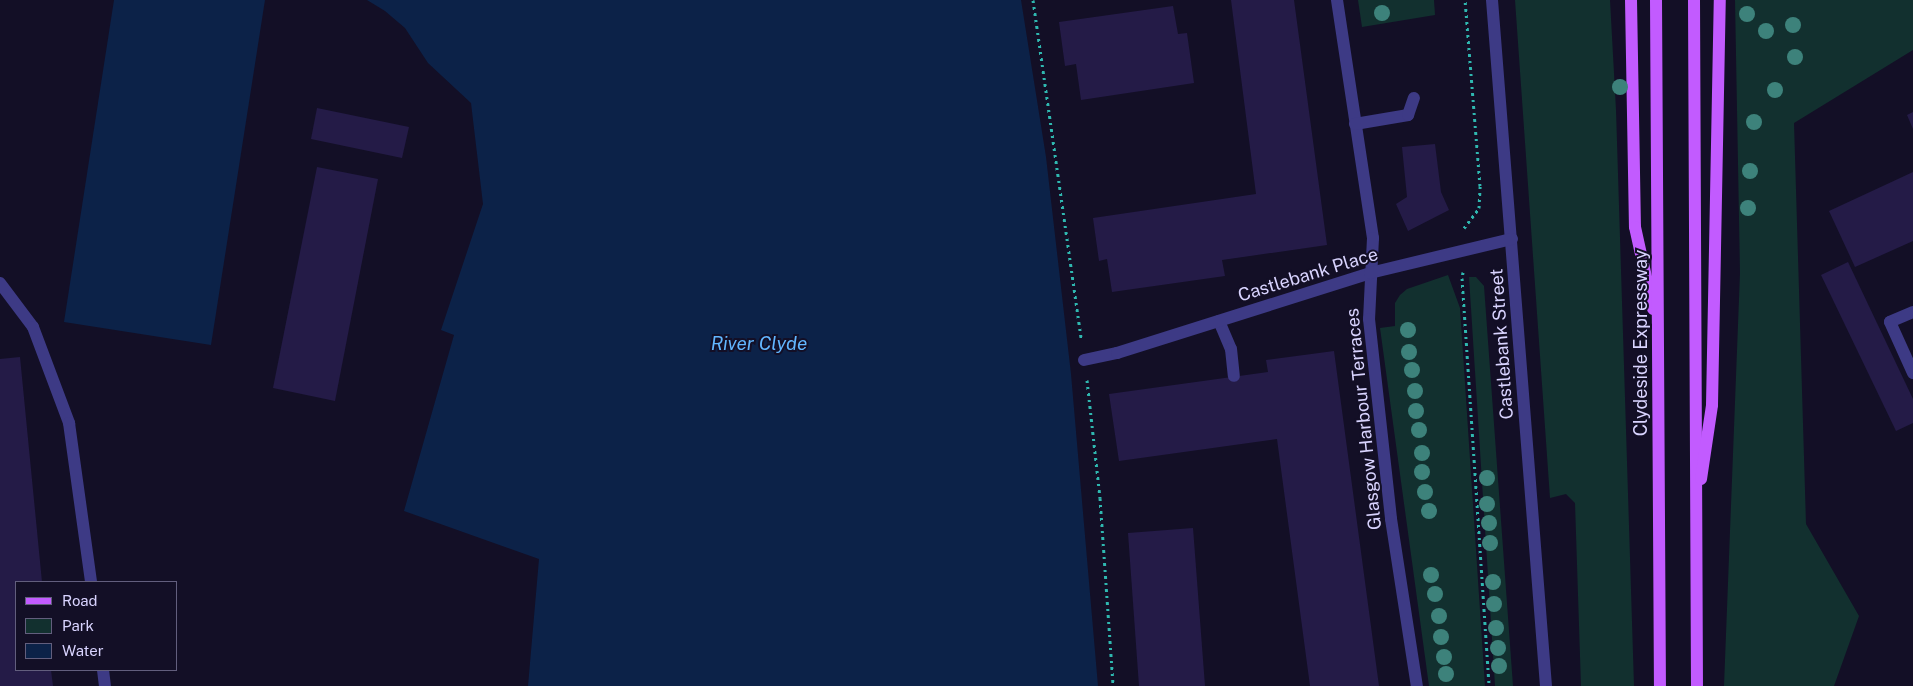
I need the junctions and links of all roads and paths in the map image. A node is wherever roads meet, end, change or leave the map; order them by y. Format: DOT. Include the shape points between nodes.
graph roads {
  1 [pos="1337,0"];
  2 [pos="1465,0"];
  3 [pos="1492,0"];
  4 [pos="1631,0"];
  5 [pos="1656,0"];
  6 [pos="1694,0"];
  7 [pos="1720,0"];
  8 [pos="1414,98"];
  9 [pos="1355,124"];
  10 [pos="1512,239"];
  11 [pos="1462,251"];
  12 [pos="1370,273"];
  13 [pos="0,283"];
  14 [pos="1913,312"];
  15 [pos="1219,321"];
  16 [pos="1658,335"];
  17 [pos="1084,360"];
  18 [pos="1913,373"];
  19 [pos="1234,376"];
  20 [pos="1695,519"];
  21 [pos="91,581"];
  22 [pos="103,671"];
  23 [pos="105,686"];
  24 [pos="1417,686"];
  25 [pos="1489,686"];
  26 [pos="1546,686"];
  27 [pos="1660,686"];
  28 [pos="1696,686"];
  1 -- 9 [label="street, Glasgow Harbour Terraces"];
  2 -- 11 [label="path" via="1480,186 1479,208 1459,232"];
  3 -- 10 [label="street, Castlebank Street"];
  4 -- 16 [label="main road" via="1635,227"];
  5 -- 16 [label="main road, Clydeside Expressway"];
  6 -- 20 [label="main road"];
  7 -- 20 [label="main road" via="1712,406"];
  8 -- 9 [label="street" via="1408,115"];
  9 -- 12 [label="street, Glasgow Harbour Terraces" via="1373,238"];
  10 -- 11 [label="street, Castlebank Place"];
  10 -- 26 [label="street, Castlebank Street"];
  11 -- 12 [label="street, Castlebank Place"];
  11 -- 25 [label="path"];
  12 -- 15 [label="street, Castlebank Place"];
  12 -- 24 [label="street, Glasgow Harbour Terraces" via="1369,318 1387,494"];
  13 -- 21 [label="street" via="33,327 69,423"];
  14 -- 18 [label="street" via="1890,322"];
  15 -- 17 [label="street, Castlebank Place"];
  15 -- 19 [label="street" via="1231,350"];
  16 -- 27 [label="main road, Clydeside Expressway"];
  20 -- 28 [label="main road"];
  22 -- 23 [label="street"];
}
